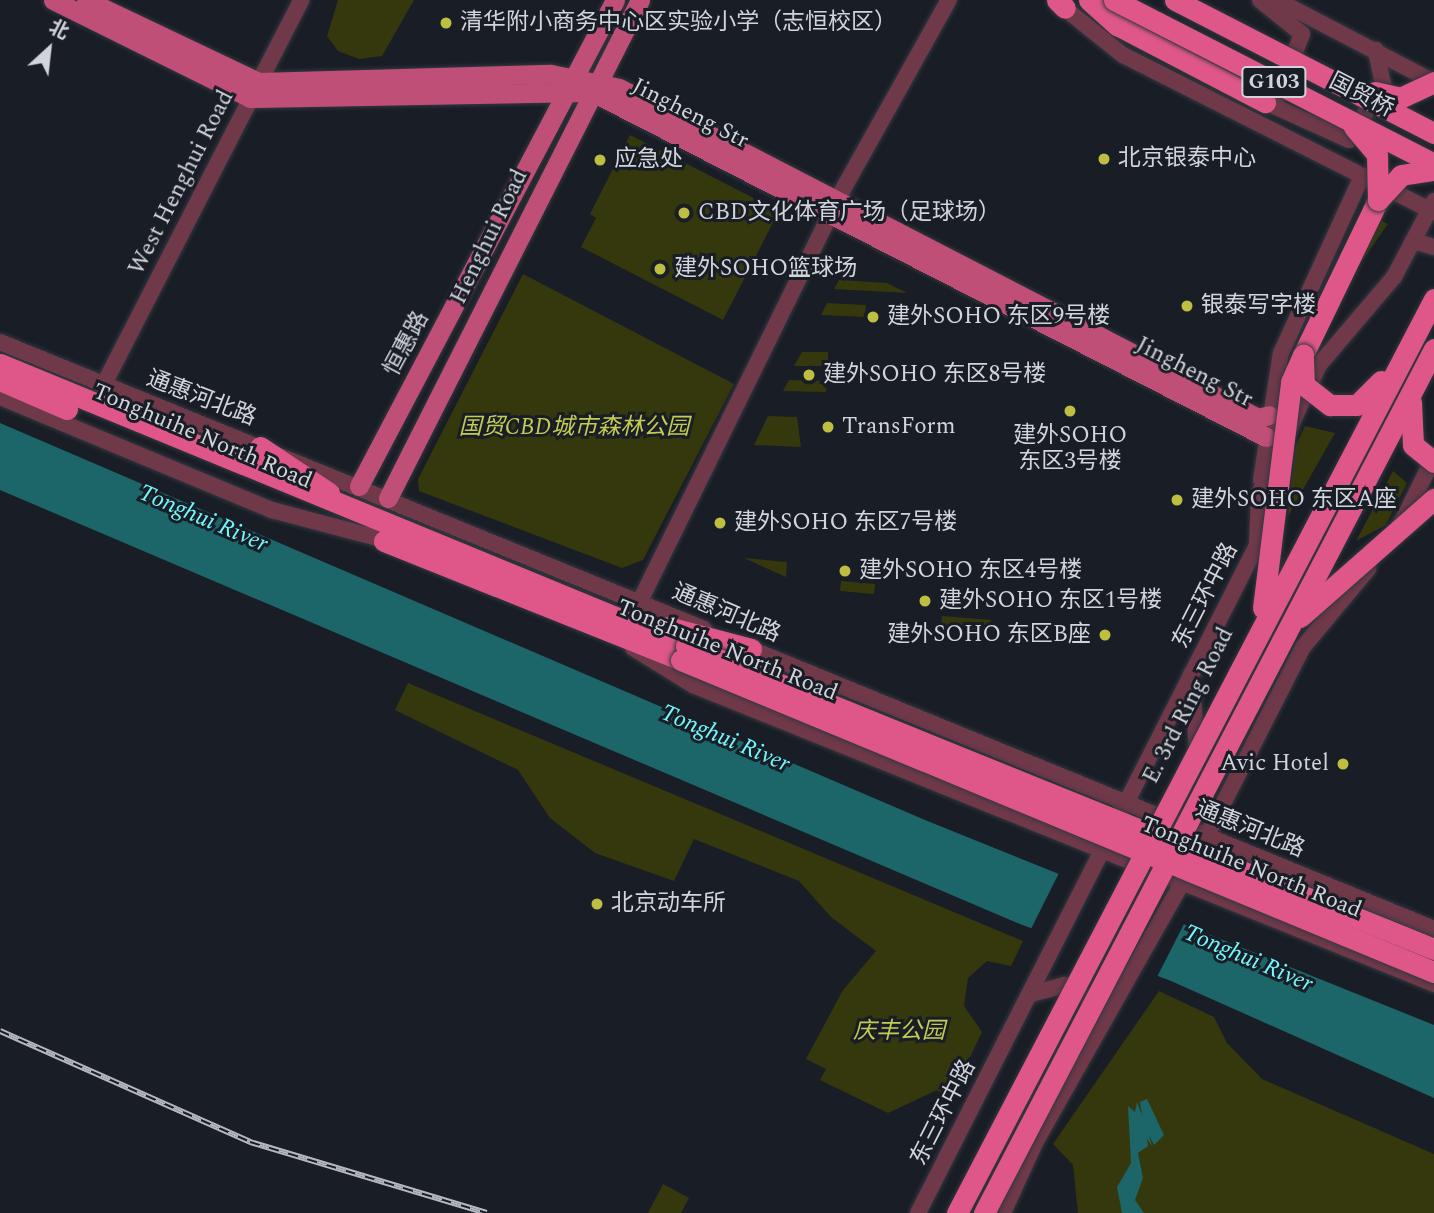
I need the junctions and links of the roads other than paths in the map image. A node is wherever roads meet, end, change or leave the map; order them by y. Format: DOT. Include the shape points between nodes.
graph roads {
  1 [pos="53,0"];
  2 [pos="86,0"];
  3 [pos="301,0"];
  4 [pos="615,0"];
  5 [pos="640,0"];
  6 [pos="949,0"];
  7 [pos="1089,0"];
  8 [pos="1114,0"];
  9 [pos="1175,0"];
  10 [pos="1260,0"];
  11 [pos="1277,0"];
  12 [pos="1058,3"];
  13 [pos="1376,50"];
  14 [pos="1431,76"];
  15 [pos="1335,81"];
  16 [pos="571,82"];
  17 [pos="595,87"];
  18 [pos="255,90"];
  19 [pos="1218,102"];
  20 [pos="1265,102"];
  21 [pos="1338,114"];
  22 [pos="1434,133"];
  23 [pos="1434,164"];
  24 [pos="1434,170"];
  25 [pos="1362,176"];
  26 [pos="1378,200"];
  27 [pos="834,207"];
  28 [pos="1432,207"];
  29 [pos="1413,241"];
  30 [pos="1434,247"];
  31 [pos="1434,299"];
  32 [pos="0,342"];
  33 [pos="1434,349"];
  34 [pos="1407,350"];
  35 [pos="1303,355"];
  36 [pos="0,363"];
  37 [pos="0,380"];
  38 [pos="1416,382"];
  39 [pos="103,386"];
  40 [pos="410,393"];
  41 [pos="0,397"];
  42 [pos="1269,415"];
  43 [pos="1266,437"];
  44 [pos="260,447"];
  45 [pos="197,456"];
  46 [pos="1434,457"];
  47 [pos="405,459"];
  48 [pos="1434,462"];
  49 [pos="359,486"];
  50 [pos="1259,494"];
  51 [pos="388,498"];
  52 [pos="1434,499"];
  53 [pos="1434,514"];
  54 [pos="373,529"];
  55 [pos="1392,542"];
  56 [pos="640,601"];
  57 [pos="594,616"];
  58 [pos="1260,625"];
  59 [pos="1279,639"];
  60 [pos="751,649"];
  61 [pos="684,653"];
  62 [pos="1191,674"];
  63 [pos="1123,804"];
  64 [pos="1170,821"];
  65 [pos="1206,836"];
  66 [pos="1101,850"];
  67 [pos="1148,867"];
  68 [pos="1184,881"];
  69 [pos="1434,929"];
  70 [pos="1434,949"];
  71 [pos="1434,972"];
  72 [pos="1434,984"];
  73 [pos="1086,986"];
  74 [pos="1031,994"];
  75 [pos="1107,1021"];
  76 [pos="918,1213"];
  77 [pos="957,1213"];
  78 [pos="984,1213"];
  79 [pos="1003,1213"];
  1 -- 18 [label="main road, Jingheng Str"];
  2 -- 18 [label="main road, Jingheng Str"];
  3 -- 18 [label="street, West Henghui Road"];
  4 -- 16 [label="main road, 恒惠路"];
  5 -- 17 [label="main road, Henghui Road"];
  6 -- 27 [label="street"];
  7 -- 20 [label="highway" via="1117,25"];
  8 -- 21 [label="highway, 国贸桥 / G103, bridge"];
  9 -- 15 [label="highway, G103, bridge"];
  10 -- 20 [label="street" via="1302,34 1277,99"];
  11 -- 13 [label="street"];
  12 -- 19 [label="street" via="1123,55"];
  13 -- 14 [label="street"];
  13 -- 20 [label="street" via="1383,84 1349,140"];
  14 -- 15 [label="highway, bridge" via="1400,98"];
  15 -- 22 [label="highway, G103, bridge"];
  16 -- 17 [label="main road, Jingheng Str"];
  16 -- 18 [label="main road, Jingheng Str"];
  16 -- 40 [label="main road, 恒惠路"];
  17 -- 27 [label="main road, Jingheng Str"];
  17 -- 47 [label="main road, Henghui Road"];
  18 -- 39 [label="street, West Henghui Road"];
  19 -- 20 [label="street"];
  19 -- 25 [label="street"];
  21 -- 23 [label="highway, 国贸桥 / G103, bridge"];
  21 -- 26 [label="highway, bridge" via="1377,154"];
  24 -- 26 [label="highway, bridge" via="1401,175"];
  25 -- 28 [label="street"];
  25 -- 42 [label="street" via="1281,353"];
  26 -- 35 [label="highway"];
  27 -- 42 [label="main road, Jingheng Str" via="1258,418"];
  27 -- 43 [label="main road, Jingheng Str"];
  27 -- 56 [label="street"];
  28 -- 29 [label="street, 东三环中路"];
  29 -- 30 [label="street"];
  29 -- 50 [label="street, 东三环中路" via="1394,277 1319,365"];
  31 -- 34 [label="highway, E. 3rd Ring Road, bridge"];
  32 -- 39 [label="street, 通惠河北路"];
  33 -- 38 [label="highway, bridge"];
  34 -- 35 [label="highway, bridge" via="1365,399 1343,408 1304,385"];
  34 -- 58 [label="highway, E. 3rd Ring Road, bridge"];
  35 -- 58 [label="highway, bridge" via="1291,382"];
  36 -- 45 [label="highway, Tonghuihe North Road"];
  37 -- 45 [label="highway, Tonghuihe North Road"];
  38 -- 48 [label="highway, bridge" via="1410,435 1420,455"];
  38 -- 59 [label="highway, bridge"];
  39 -- 44 [label="street, 通惠河北路"];
  40 -- 47 [label="main road" via="384,453"];
  40 -- 49 [label="main road, 恒惠路"];
  41 -- 54 [label="street" via="272,510"];
  42 -- 43 [label="street"];
  43 -- 50 [label="street"];
  44 -- 49 [label="street, 通惠河北路"];
  44 -- 54 [label="highway"];
  45 -- 54 [label="highway, Tonghuihe North Road"];
  46 -- 55 [label="street"];
  47 -- 51 [label="main road, Henghui Road"];
  49 -- 51 [label="street, 通惠河北路"];
  50 -- 62 [label="street, 东三环中路" via="1257,545"];
  51 -- 56 [label="street, 通惠河北路"];
  52 -- 59 [label="highway, bridge" via="1335,580"];
  53 -- 55 [label="street"];
  54 -- 57 [label="highway, Tonghuihe North Road"];
  55 -- 65 [label="street" via="1303,647"];
  56 -- 60 [label="street, 通惠河北路"];
  57 -- 60 [label="highway"];
  57 -- 61 [label="highway, Tonghuihe North Road"];
  57 -- 66 [label="street" via="692,685"];
  58 -- 77 [label="highway, E. 3rd Ring Road, bridge"];
  59 -- 78 [label="highway, bridge"];
  60 -- 63 [label="street, 通惠河北路"];
  61 -- 70 [label="highway, Tonghuihe North Road, bridge"];
  61 -- 71 [label="highway, Tonghuihe North Road, bridge"];
  62 -- 63 [label="street, 东三环中路"];
  62 -- 64 [label="street" via="1199,735"];
  63 -- 64 [label="street, 通惠河北路"];
  63 -- 66 [label="street, 东三环中路"];
  64 -- 65 [label="street, 通惠河北路"];
  64 -- 67 [label="street"];
  65 -- 68 [label="street"];
  65 -- 69 [label="street, 通惠河北路"];
  66 -- 67 [label="street"];
  66 -- 74 [label="street, 东三环中路"];
  67 -- 68 [label="street"];
  67 -- 73 [label="street"];
  68 -- 72 [label="street"];
  68 -- 75 [label="street"];
  73 -- 74 [label="street" via="1064,985"];
  73 -- 75 [label="street" via="1103,1006"];
  74 -- 76 [label="street, 东三环中路"];
  75 -- 79 [label="street" via="1036,1141"];
}
